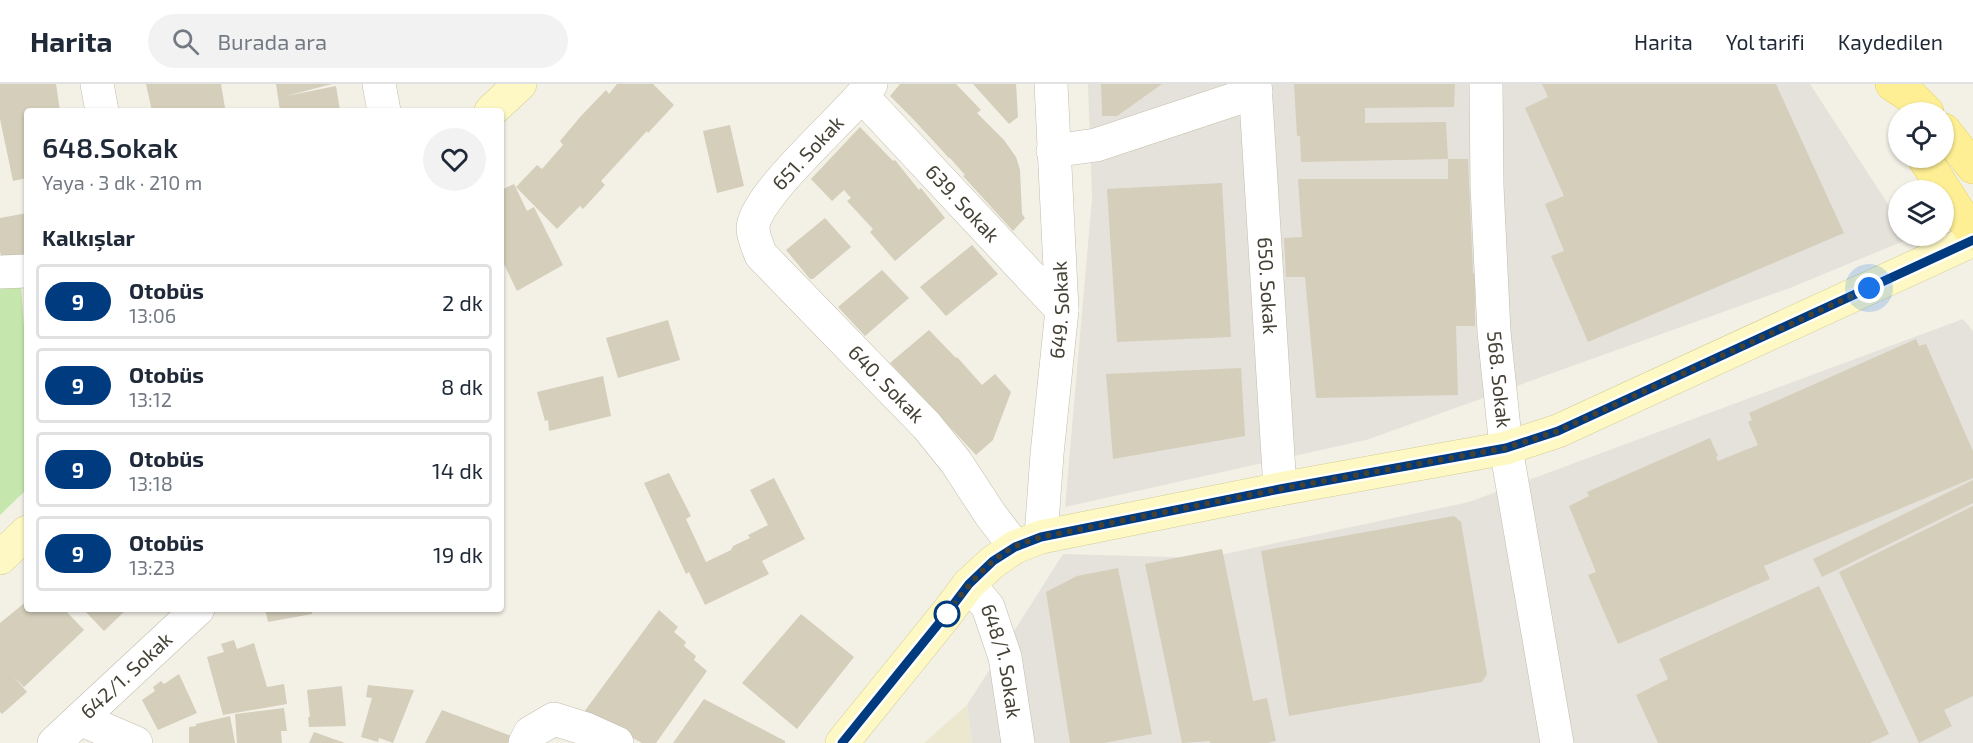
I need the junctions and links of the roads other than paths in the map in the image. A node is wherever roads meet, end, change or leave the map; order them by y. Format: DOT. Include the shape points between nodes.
graph roads {
  1 [pos="97,84"];
  2 [pos="379,84"];
  3 [pos="520,84"];
  4 [pos="1051,84"];
  5 [pos="1486,84"];
  6 [pos="1879,84"];
  7 [pos="1892,84"];
  8 [pos="1255,88"];
  9 [pos="867,90"];
  10 [pos="1890,102"];
  11 [pos="1917,102"];
  12 [pos="101,108"];
  13 [pos="383,108"];
  14 [pos="494,108"];
  15 [pos="1954,143"];
  16 [pos="1053,150"];
  17 [pos="1973,167"];
  18 [pos="1930,168"];
  19 [pos="753,227"];
  20 [pos="1973,234"];
  21 [pos="1973,240"];
  22 [pos="24,271"];
  23 [pos="0,272"];
  24 [pos="1062,310"];
  25 [pos="1506,448"];
  26 [pos="1280,489"];
  27 [pos="24,535"];
  28 [pos="1028,542"];
  29 [pos="0,558"];
  30 [pos="969,584"];
  31 [pos="195,612"];
  32 [pos="80,719"];
  33 [pos="54,743"];
  34 [pos="136,743"];
  35 [pos="525,743"];
  36 [pos="617,743"];
  37 [pos="842,743"];
  38 [pos="1018,743"];
  39 [pos="1557,743"];
  1 -- 12 [label="street"];
  2 -- 13 [label="street"];
  3 -- 14 [label="street"];
  4 -- 16 [label="street, 649. Sokak"];
  5 -- 25 [label="street, 568. Sokak" via="1494,332"];
  6 -- 10 [label="main road"];
  7 -- 11 [label="main road"];
  8 -- 16 [label="street" via="1096,145"];
  8 -- 26 [label="street, 650. Sokak"];
  9 -- 19 [label="street, 651. Sokak" via="775,188"];
  9 -- 24 [label="street, 639. Sokak"];
  15 -- 17 [label="main road"];
  16 -- 24 [label="street, 649. Sokak"];
  18 -- 20 [label="main road"];
  19 -- 28 [label="street, 640. Sokak" via="761,255 927,426 990,514"];
  21 -- 25 [label="street" via="1558,431"];
  22 -- 23 [label="street"];
  24 -- 28 [label="street, 649. Sokak" via="1047,454"];
  25 -- 26 [label="street"];
  25 -- 39 [label="street, 568. Sokak"];
  26 -- 28 [label="street"];
  27 -- 29 [label="street"];
  28 -- 30 [label="street" via="993,561"];
  30 -- 37 [label="street"];
  30 -- 38 [label="street, 648/1. Sokak" via="988,607 1005,657"];
  31 -- 32 [label="street, 642/1. Sokak"];
  32 -- 33 [label="street, 642/1. Sokak"];
  32 -- 34 [label="street"];
  35 -- 36 [label="street" via="531,733 554,719"];
}
